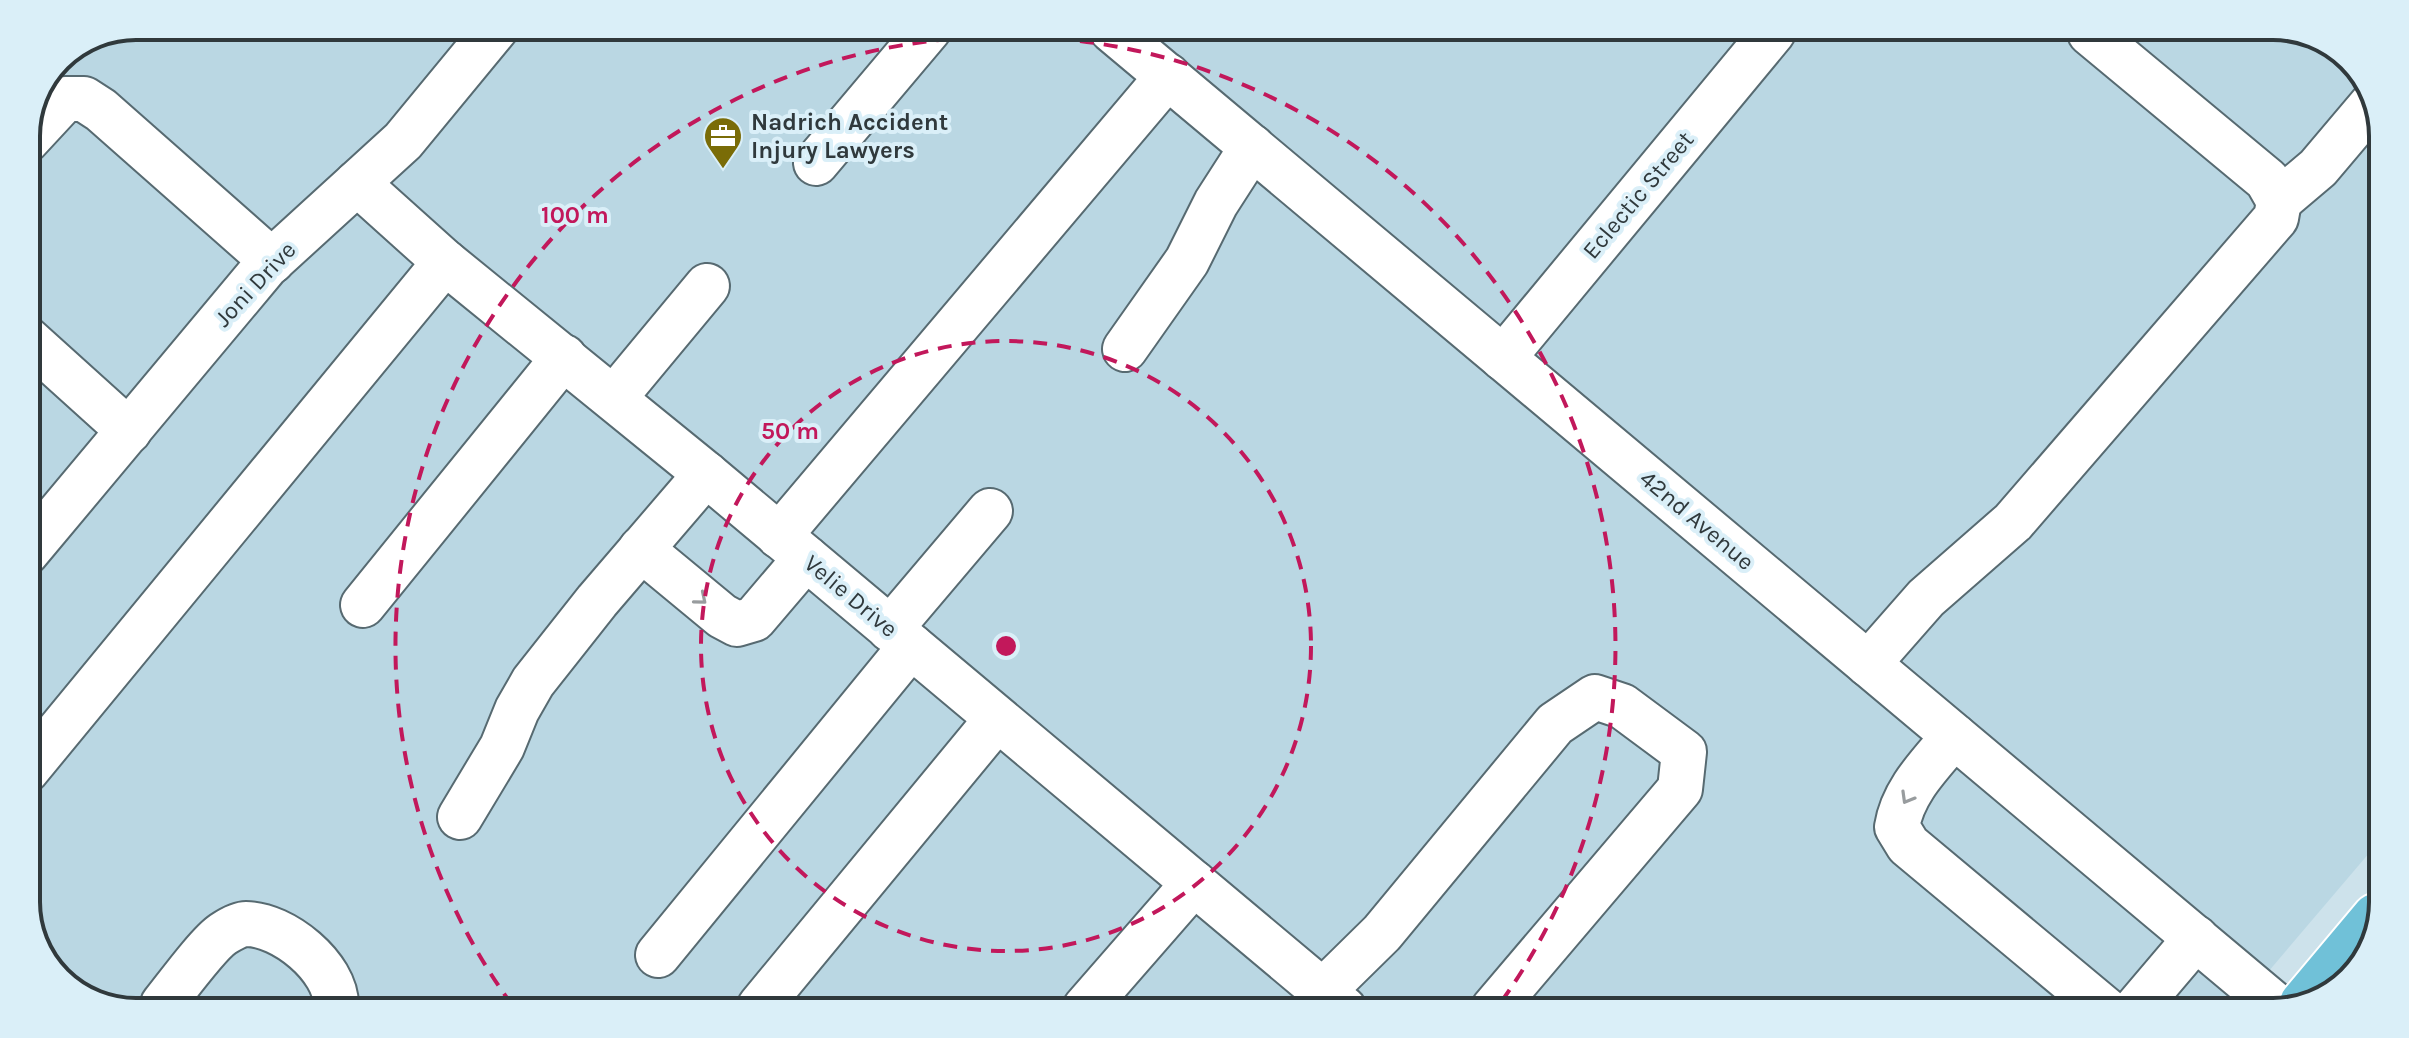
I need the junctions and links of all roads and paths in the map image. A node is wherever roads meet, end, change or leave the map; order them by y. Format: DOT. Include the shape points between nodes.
graph roads {
  1 [pos="486,40"];
  2 [pos="920,40"];
  3 [pos="1124,40"];
  4 [pos="1766,40"];
  5 [pos="2098,40"];
  6 [pos="1168,76"];
  7 [pos="2366,112"];
  8 [pos="41,125"];
  9 [pos="1252,147"];
  10 [pos="816,163"];
  11 [pos="357,183"];
  12 [pos="2279,201"];
  13 [pos="272,261"];
  14 [pos="445,262"];
  15 [pos="707,286"];
  16 [pos="1125,349"];
  17 [pos="40,351"];
  18 [pos="564,357"];
  19 [pos="1503,358"];
  20 [pos="614,398"];
  21 [pos="129,431"];
  22 [pos="706,474"];
  23 [pos="990,511"];
  24 [pos="40,525"];
  25 [pos="793,547"];
  26 [pos="641,549"];
  27 [pos="363,605"];
  28 [pos="901,638"];
  29 [pos="1868,664"];
  30 [pos="997,719"];
  31 [pos="1954,736"];
  32 [pos="40,754"];
  33 [pos="460,817"];
  34 [pos="1194,883"];
  35 [pos="2365,928"];
  36 [pos="2196,938"];
  37 [pos="658,955"];
  38 [pos="2314,989"];
  39 [pos="168,998"];
  40 [pos="336,998"];
  41 [pos="767,998"];
  42 [pos="1094,998"];
  43 [pos="1331,998"];
  44 [pos="1334,998"];
  45 [pos="1502,998"];
  46 [pos="2091,998"];
  47 [pos="2145,998"];
  48 [pos="2267,998"];
  1 -- 11 [label="street, Joni Drive" via="403,141"];
  2 -- 10 [label="street"];
  3 -- 6 [label="street, 42nd Avenue"];
  4 -- 19 [label="street, Eclectic Street"];
  5 -- 12 [label="street" via="2267,180"];
  6 -- 9 [label="street, 42nd Avenue"];
  6 -- 25 [label="street"];
  7 -- 12 [label="street" via="2318,168"];
  8 -- 13 [label="street" via="65,99 84,99"];
  9 -- 16 [label="street" via="1187,261"];
  9 -- 19 [label="street, 42nd Avenue"];
  11 -- 13 [label="street, Joni Drive"];
  11 -- 14 [label="street, Velie Drive"];
  12 -- 29 [label="street" via="2276,218 2013,522 1926,598"];
  13 -- 21 [label="street, Joni Drive"];
  14 -- 18 [label="street, Velie Drive"];
  14 -- 32 [label="street"];
  15 -- 20 [label="street"];
  17 -- 21 [label="street"];
  18 -- 20 [label="street, Velie Drive"];
  18 -- 27 [label="street"];
  19 -- 29 [label="street, 42nd Avenue"];
  20 -- 22 [label="street, Velie Drive"];
  21 -- 24 [label="street, Joni Drive"];
  22 -- 25 [label="street, Velie Drive"];
  22 -- 26 [label="street"];
  23 -- 28 [label="street"];
  26 -- 25 [label="street, one-way" via="737,624 754,619"];
  25 -- 28 [label="street, Velie Drive"];
  26 -- 33 [label="street" via="533,682"];
  28 -- 30 [label="street, Velie Drive"];
  28 -- 37 [label="street"];
  29 -- 31 [label="street, 42nd Avenue"];
  30 -- 34 [label="street, Velie Drive"];
  30 -- 41 [label="street"];
  31 -- 36 [label="street, 42nd Avenue"];
  31 -- 46 [label="street, one-way" via="1918,778 1900,807 1897,827 1908,845"];
  34 -- 42 [label="street"];
  34 -- 43 [label="street, Velie Drive"];
  35 -- 38 [label="main road"];
  36 -- 47 [label="street"];
  36 -- 48 [label="street, 42nd Avenue"];
  39 -- 40 [label="street" via="221,935 244,924 275,932 307,952 327,973"];
  44 -- 45 [label="street" via="1555,724 1595,697 1622,706 1684,752 1680,789"];
}
